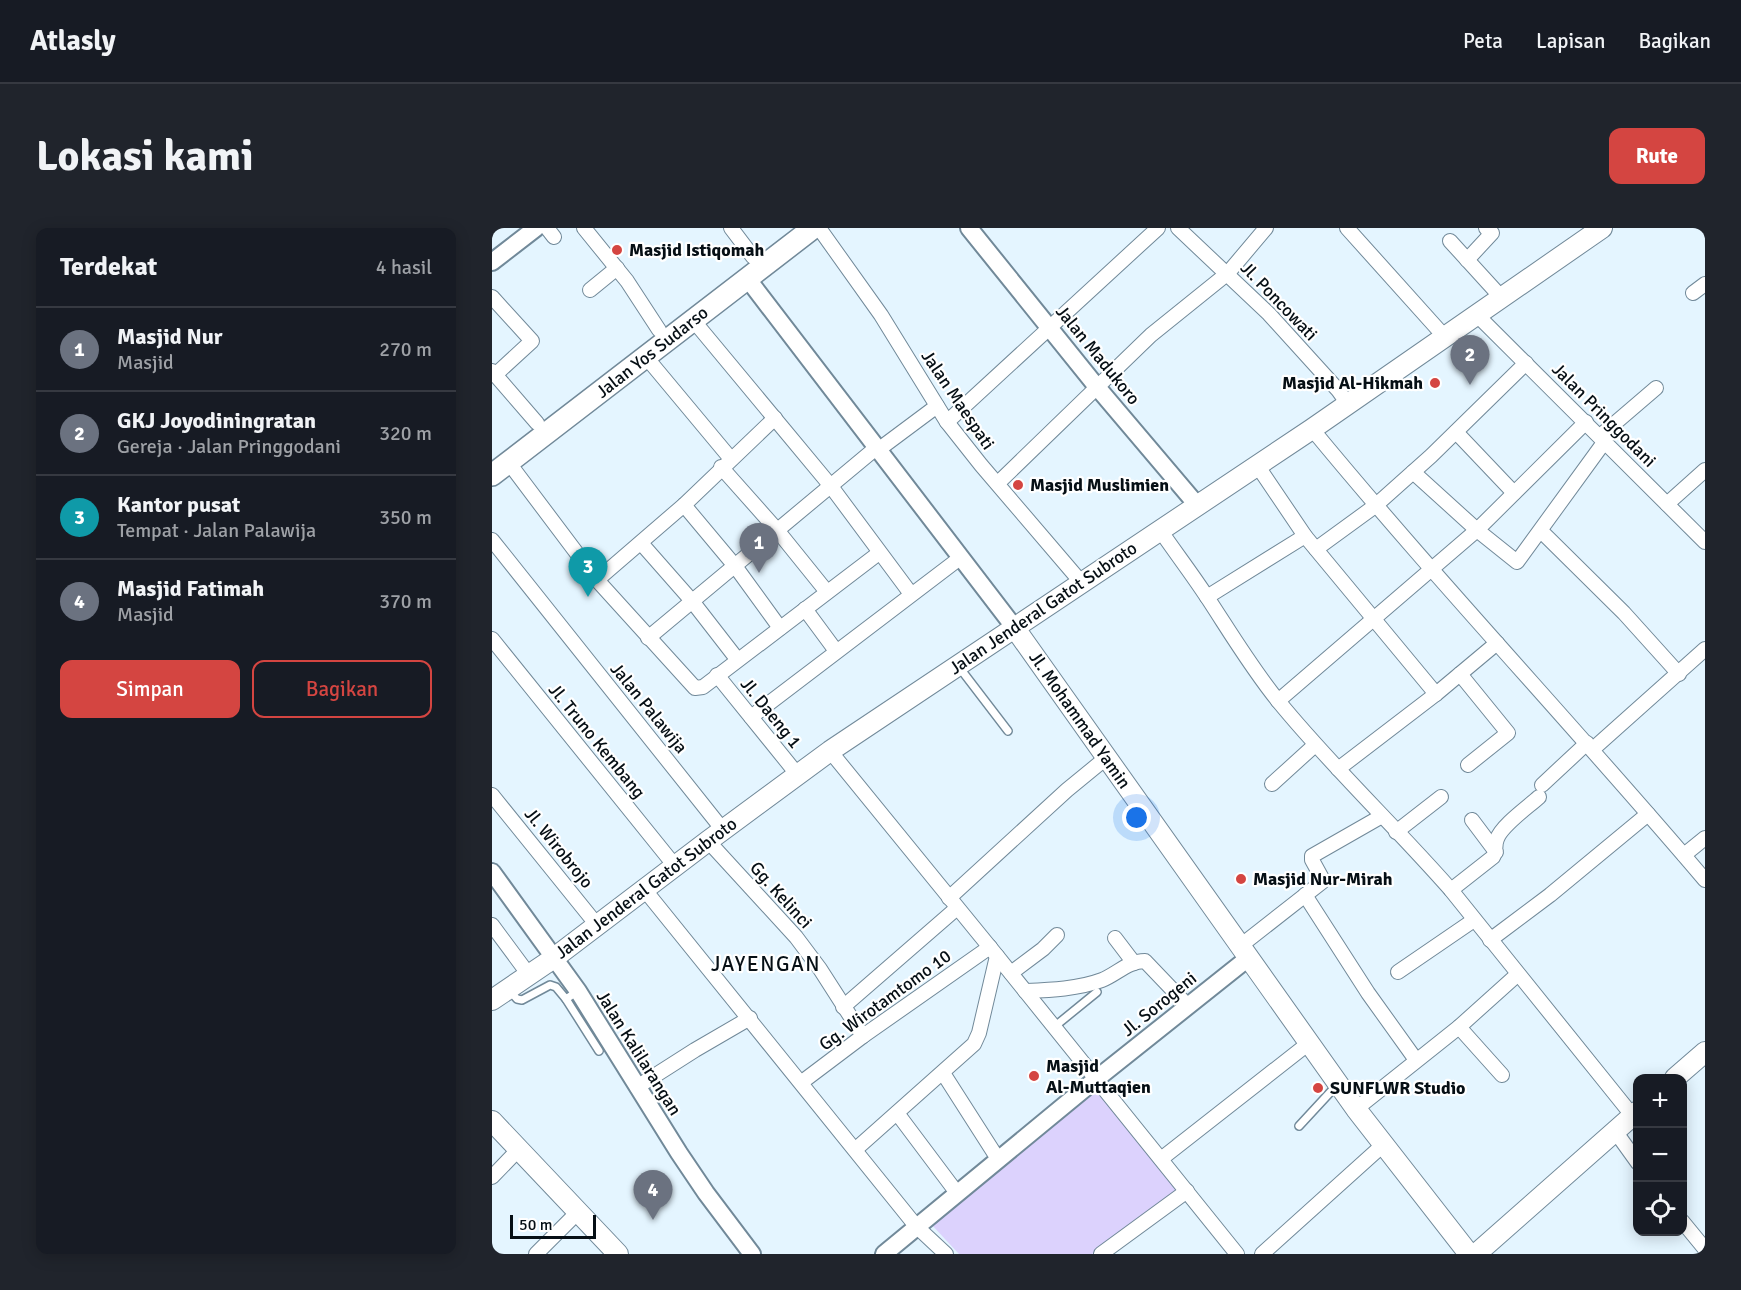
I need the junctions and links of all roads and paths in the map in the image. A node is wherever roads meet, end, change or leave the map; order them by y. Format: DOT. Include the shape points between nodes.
graph roads {
  1 [pos="536,228"];
  2 [pos="584,228"];
  3 [pos="730,228"];
  4 [pos="791,228"];
  5 [pos="813,228"];
  6 [pos="819,228"];
  7 [pos="969,228"];
  8 [pos="1158,228"];
  9 [pos="1178,228"];
  10 [pos="1266,228"];
  11 [pos="1347,228"];
  12 [pos="1486,228"];
  13 [pos="1602,228"];
  14 [pos="1450,241"];
  15 [pos="1467,260"];
  16 [pos="492,262"];
  17 [pos="747,267"];
  18 [pos="617,268"];
  19 [pos="1228,273"];
  20 [pos="1705,284"];
  21 [pos="590,290"];
  22 [pos="1693,293"];
  23 [pos="492,297"];
  24 [pos="1501,297"];
  25 [pos="1476,314"];
  26 [pos="693,320"];
  27 [pos="1050,327"];
  28 [pos="658,330"];
  29 [pos="1444,336"];
  30 [pos="646,357"];
  31 [pos="1526,363"];
  32 [pos="494,373"];
  33 [pos="1097,387"];
  34 [pos="1656,388"];
  35 [pos="1348,404"];
  36 [pos="937,406"];
  37 [pos="775,418"];
  38 [pos="947,422"];
  39 [pos="1586,422"];
  40 [pos="537,423"];
  41 [pos="1311,429"];
  42 [pos="1456,432"];
  43 [pos="1603,438"];
  44 [pos="877,449"];
  45 [pos="726,463"];
  46 [pos="498,465"];
  47 [pos="1257,465"];
  48 [pos="1705,470"];
  49 [pos="1413,472"];
  50 [pos="998,483"];
  51 [pos="830,485"];
  52 [pos="1514,493"];
  53 [pos="1667,504"];
  54 [pos="684,505"];
  55 [pos="1197,505"];
  56 [pos="1375,506"];
  57 [pos="777,530"];
  58 [pos="1160,530"];
  59 [pos="1477,530"];
  60 [pos="1541,531"];
  61 [pos="1305,536"];
  62 [pos="492,540"];
  63 [pos="1705,542"];
  64 [pos="641,543"];
  65 [pos="1316,549"];
  66 [pos="879,553"];
  67 [pos="960,558"];
  68 [pos="735,566"];
  69 [pos="1432,570"];
  70 [pos="597,580"];
  71 [pos="1081,582"];
  72 [pos="827,592"];
  73 [pos="911,594"];
  74 [pos="1207,597"];
  75 [pos="692,601"];
  76 [pos="806,609"];
  77 [pos="1375,620"];
  78 [pos="1014,627"];
  79 [pos="780,628"];
  80 [pos="648,638"];
  81 [pos="492,639"];
  82 [pos="1497,643"];
  83 [pos="1705,649"];
  84 [pos="836,651"];
  85 [pos="737,659"];
  86 [pos="957,665"];
  87 [pos="1460,674"];
  88 [pos="1679,674"];
  89 [pos="717,675"];
  90 [pos="1436,694"];
  91 [pos="1278,701"];
  92 [pos="751,717"];
  93 [pos="1008,730"];
  94 [pos="1315,745"];
  95 [pos="1590,746"];
  96 [pos="830,751"];
  97 [pos="1106,758"];
  98 [pos="1468,765"];
  99 [pos="1338,769"];
  100 [pos="797,774"];
  101 [pos="1272,784"];
  102 [pos="492,795"];
  103 [pos="1441,797"];
  104 [pos="1648,814"];
  105 [pos="1382,816"];
  106 [pos="1472,820"];
  107 [pos="1396,832"];
  108 [pos="715,835"];
  109 [pos="1705,838"];
  110 [pos="1496,852"];
  111 [pos="1684,855"];
  112 [pos="675,866"];
  113 [pos="492,872"];
  114 [pos="1705,880"];
  115 [pos="645,889"];
  116 [pos="1451,890"];
  117 [pos="1305,896"];
  118 [pos="953,903"];
  119 [pos="1474,920"];
  120 [pos="492,925"];
  121 [pos="597,925"];
  122 [pos="1057,935"];
  123 [pos="1115,938"];
  124 [pos="1490,940"];
  125 [pos="994,951"];
  126 [pos="1244,953"];
  127 [pos="554,958"];
  128 [pos="1134,963"];
  129 [pos="1398,972"];
  130 [pos="1011,973"];
  131 [pos="1518,974"];
  132 [pos="529,975"];
  133 [pos="1025,991"];
  134 [pos="1098,992"];
  135 [pos="500,995"];
  136 [pos="572,995"];
  137 [pos="1188,1006"];
  138 [pos="843,1007"];
  139 [pos="750,1018"];
  140 [pos="1054,1027"];
  141 [pos="1459,1027"];
  142 [pos="863,1036"];
  143 [pos="1308,1043"];
  144 [pos="599,1051"];
  145 [pos="1416,1059"];
  146 [pos="1703,1059"];
  147 [pos="943,1073"];
  148 [pos="1681,1074"];
  149 [pos="1502,1075"];
  150 [pos="1095,1080"];
  151 [pos="802,1082"];
  152 [pos="1338,1084"];
  153 [pos="638,1087"];
  154 [pos="1356,1109"];
  155 [pos="1633,1111"];
  156 [pos="897,1113"];
  157 [pos="1633,1115"];
  158 [pos="492,1121"];
  159 [pos="1299,1126"];
  160 [pos="1615,1131"];
  161 [pos="1383,1144"];
  162 [pos="519,1149"];
  163 [pos="856,1149"];
  164 [pos="1633,1156"];
  165 [pos="998,1159"];
  166 [pos="1161,1159"];
  167 [pos="492,1177"];
  168 [pos="1187,1191"];
  169 [pos="957,1193"];
  170 [pos="579,1211"];
  171 [pos="916,1226"];
  172 [pos="1687,1226"];
  173 [pos="1121,1248"];
  174 [pos="1705,1249"];
  175 [pos="536,1254"];
  176 [pos="618,1254"];
  177 [pos="752,1254"];
  178 [pos="884,1254"];
  179 [pos="946,1254"];
  180 [pos="1101,1254"];
  181 [pos="1237,1254"];
  182 [pos="1262,1254"];
  183 [pos="1469,1254"];
  184 [pos="1476,1254"];
  1 -- 16 [label="street"];
  2 -- 18 [label="street"];
  3 -- 17 [label="street"];
  4 -- 17 [label="main road, Jalan Yos Sudarso"];
  5 -- 17 [label="main road, Jalan Yos Sudarso"];
  6 -- 36 [label="street, Jalan Maespati"];
  7 -- 27 [label="street, Jalan Madukoro"];
  8 -- 27 [label="street"];
  9 -- 19 [label="street, Jl. Poncowati"];
  10 -- 19 [label="street"];
  11 -- 29 [label="street"];
  12 -- 15 [label="street" via="1492,233"];
  13 -- 24 [label="main road, Jalan Jenderal Gatot Subroto"];
  14 -- 15 [label="street"];
  15 -- 24 [label="street"];
  17 -- 26 [label="main road, Jalan Yos Sudarso"];
  17 -- 28 [label="main road, Jalan Yos Sudarso"];
  17 -- 44 [label="street, Jl. Mohammad Yamin"];
  18 -- 21 [label="street"];
  18 -- 28 [label="street"];
  19 -- 33 [label="street" via="1151,335"];
  19 -- 35 [label="street, Jl. Poncowati"];
  20 -- 22 [label="street"];
  23 -- 32 [label="street" via="532,341"];
  24 -- 25 [label="main road, Jalan Jenderal Gatot Subroto"];
  25 -- 29 [label="main road, Jalan Jenderal Gatot Subroto"];
  25 -- 31 [label="street, Jalan Pringgodani"];
  26 -- 30 [label="main road, Jalan Yos Sudarso"];
  26 -- 37 [label="street"];
  27 -- 33 [label="street, Jalan Madukoro"];
  27 -- 38 [label="street"];
  28 -- 40 [label="main road, Jalan Yos Sudarso"];
  29 -- 35 [label="main road, Jalan Jenderal Gatot Subroto"];
  30 -- 45 [label="street"];
  30 -- 46 [label="main road, Jalan Yos Sudarso"];
  31 -- 39 [label="street, Jalan Pringgodani"];
  31 -- 42 [label="street"];
  32 -- 40 [label="street"];
  33 -- 50 [label="street"];
  33 -- 55 [label="street, Jalan Madukoro"];
  34 -- 43 [label="street"];
  35 -- 41 [label="main road, Jalan Jenderal Gatot Subroto"];
  36 -- 38 [label="street, Jalan Maespati"];
  36 -- 44 [label="street"];
  37 -- 45 [label="street"];
  37 -- 51 [label="street"];
  38 -- 50 [label="street, Jalan Maespati"];
  39 -- 43 [label="street, Jalan Pringgodani"];
  39 -- 52 [label="street"];
  40 -- 46 [label="main road, Jalan Yos Sudarso"];
  41 -- 47 [label="main road, Jalan Jenderal Gatot Subroto"];
  41 -- 56 [label="street"];
  42 -- 49 [label="street"];
  42 -- 52 [label="street"];
  43 -- 53 [label="street, Jalan Pringgodani"];
  43 -- 60 [label="street"];
  44 -- 51 [label="street"];
  44 -- 67 [label="street, Jl. Mohammad Yamin"];
  45 -- 54 [label="street"];
  45 -- 57 [label="street"];
  46 -- 70 [label="street"];
  47 -- 55 [label="main road, Jalan Jenderal Gatot Subroto"];
  47 -- 61 [label="street"];
  48 -- 53 [label="street"];
  49 -- 56 [label="street"];
  49 -- 59 [label="street"];
  50 -- 71 [label="street, Jalan Maespati"];
  51 -- 57 [label="street"];
  51 -- 66 [label="street"];
  52 -- 59 [label="street"];
  53 -- 63 [label="street, Jalan Pringgodani"];
  54 -- 64 [label="street"];
  54 -- 68 [label="street"];
  55 -- 58 [label="main road, Jalan Jenderal Gatot Subroto"];
  56 -- 65 [label="street"];
  56 -- 69 [label="street"];
  57 -- 68 [label="street"];
  57 -- 72 [label="street"];
  58 -- 71 [label="main road, Jalan Jenderal Gatot Subroto"];
  58 -- 74 [label="street"];
  59 -- 60 [label="street" via="1516,562"];
  59 -- 69 [label="street"];
  60 -- 88 [label="street"];
  61 -- 65 [label="street"];
  61 -- 74 [label="street"];
  62 -- 108 [label="street, Jalan Palawija"];
  64 -- 70 [label="street"];
  64 -- 75 [label="street"];
  65 -- 77 [label="street"];
  66 -- 72 [label="street"];
  66 -- 73 [label="street"];
  67 -- 73 [label="street"];
  67 -- 78 [label="street, Jl. Mohammad Yamin"];
  68 -- 75 [label="street"];
  68 -- 79 [label="street"];
  69 -- 77 [label="street"];
  69 -- 82 [label="street"];
  70 -- 80 [label="street"];
  71 -- 78 [label="main road, Jalan Jenderal Gatot Subroto"];
  72 -- 76 [label="street"];
  73 -- 84 [label="street"];
  74 -- 91 [label="street"];
  75 -- 80 [label="street"];
  75 -- 85 [label="street"];
  76 -- 79 [label="street"];
  76 -- 84 [label="street"];
  77 -- 90 [label="street"];
  77 -- 91 [label="street"];
  78 -- 86 [label="main road, Jalan Jenderal Gatot Subroto"];
  78 -- 97 [label="main road, Jl. Mohammad Yamin"];
  79 -- 85 [label="street"];
  80 -- 89 [label="street" via="695,688 703,687"];
  81 -- 112 [label="street, Jl. Truno Kembang"];
  82 -- 87 [label="street"];
  82 -- 95 [label="street"];
  83 -- 88 [label="street"];
  84 -- 92 [label="street"];
  85 -- 89 [label="street"];
  86 -- 93 [label="lane"];
  86 -- 96 [label="main road, Jalan Jenderal Gatot Subroto"];
  87 -- 90 [label="street"];
  87 -- 98 [label="street" via="1509,733"];
  88 -- 95 [label="street"];
  89 -- 92 [label="street, Jl. Daeng 1"];
  90 -- 99 [label="street"];
  91 -- 94 [label="street"];
  92 -- 100 [label="street, Jl. Daeng 1"];
  94 -- 99 [label="street"];
  94 -- 101 [label="street"];
  95 -- 104 [label="street"];
  95 -- 110 [label="street" via="1498,835"];
  96 -- 100 [label="main road, Jalan Jenderal Gatot Subroto"];
  96 -- 118 [label="street"];
  97 -- 118 [label="street" via="1067,790"];
  97 -- 126 [label="main road, Jl. Mohammad Yamin"];
  99 -- 105 [label="street"];
  100 -- 108 [label="main road, Jalan Jenderal Gatot Subroto"];
  102 -- 121 [label="street, Jl. Wirobrojo"];
  103 -- 107 [label="street"];
  104 -- 111 [label="street"];
  104 -- 124 [label="street"];
  105 -- 107 [label="street"];
  105 -- 117 [label="street" via="1312,856 1323,881"];
  106 -- 110 [label="street"];
  107 -- 116 [label="street"];
  108 -- 112 [label="main road, Jalan Jenderal Gatot Subroto"];
  108 -- 138 [label="street, Gg. Kelinci" via="820,969"];
  109 -- 111 [label="street"];
  110 -- 116 [label="street"];
  111 -- 114 [label="street"];
  112 -- 115 [label="main road, Jalan Jenderal Gatot Subroto"];
  113 -- 127 [label="street, Jalan Kalilarangan"];
  115 -- 121 [label="main road, Jalan Jenderal Gatot Subroto"];
  115 -- 139 [label="street"];
  116 -- 119 [label="street"];
  117 -- 126 [label="street"];
  117 -- 145 [label="street"];
  118 -- 125 [label="street"];
  118 -- 138 [label="street"];
  119 -- 124 [label="street"];
  119 -- 129 [label="street"];
  120 -- 132 [label="street"];
  121 -- 127 [label="main road, Jalan Jenderal Gatot Subroto"];
  122 -- 130 [label="street"];
  123 -- 128 [label="street"];
  124 -- 131 [label="street"];
  125 -- 130 [label="street"];
  125 -- 142 [label="street, Gg. Wirotamtomo 10"];
  125 -- 147 [label="street" via="977,1039"];
  126 -- 137 [label="street, Jl. Sorogeni"];
  126 -- 143 [label="main road, Jl. Mohammad Yamin"];
  127 -- 132 [label="main road, Jalan Jenderal Gatot Subroto"];
  127 -- 136 [label="street, Jalan Kalilarangan"];
  128 -- 133 [label="street" via="1103,980"];
  128 -- 137 [label="street" via="1148,962"];
  130 -- 133 [label="street"];
  131 -- 141 [label="street"];
  131 -- 155 [label="street"];
  132 -- 135 [label="main road, Jalan Jenderal Gatot Subroto"];
  133 -- 140 [label="street"];
  134 -- 140 [label="lane"];
  135 -- 136 [label="lane" via="522,1000 552,985"];
  136 -- 144 [label="lane"];
  136 -- 153 [label="street, Jalan Kalilarangan"];
  137 -- 150 [label="street, Jl. Sorogeni"];
  138 -- 142 [label="street, Gg. Kelinci"];
  139 -- 151 [label="street"];
  139 -- 153 [label="street"];
  140 -- 150 [label="street"];
  141 -- 145 [label="street"];
  141 -- 149 [label="street"];
  142 -- 151 [label="street, Gg. Wirotamtomo 10"];
  143 -- 152 [label="main road, Jl. Mohammad Yamin"];
  143 -- 166 [label="street"];
  145 -- 154 [label="street"];
  146 -- 148 [label="main road"];
  147 -- 156 [label="street"];
  147 -- 165 [label="street"];
  150 -- 165 [label="street, Jl. Sorogeni"];
  150 -- 166 [label="street"];
  151 -- 163 [label="street"];
  152 -- 154 [label="main road, Jl. Mohammad Yamin"];
  152 -- 159 [label="lane"];
  153 -- 177 [label="street, Jalan Kalilarangan" via="706,1193"];
  154 -- 161 [label="main road, Jl. Mohammad Yamin"];
  156 -- 163 [label="street"];
  156 -- 169 [label="street"];
  157 -- 160 [label="main road"];
  158 -- 162 [label="main road"];
  160 -- 164 [label="street"];
  160 -- 184 [label="main road"];
  161 -- 182 [label="street"];
  161 -- 183 [label="main road, Jl. Mohammad Yamin"];
  162 -- 167 [label="street"];
  162 -- 170 [label="main road"];
  163 -- 171 [label="street"];
  165 -- 169 [label="street, Jl. Sorogeni"];
  166 -- 168 [label="street"];
  168 -- 173 [label="street"];
  168 -- 181 [label="street"];
  169 -- 171 [label="street, Jl. Sorogeni"];
  170 -- 175 [label="street"];
  170 -- 176 [label="main road"];
  171 -- 178 [label="street, Jl. Sorogeni"];
  171 -- 179 [label="street"];
  172 -- 174 [label="street"];
  173 -- 180 [label="street"];
}
